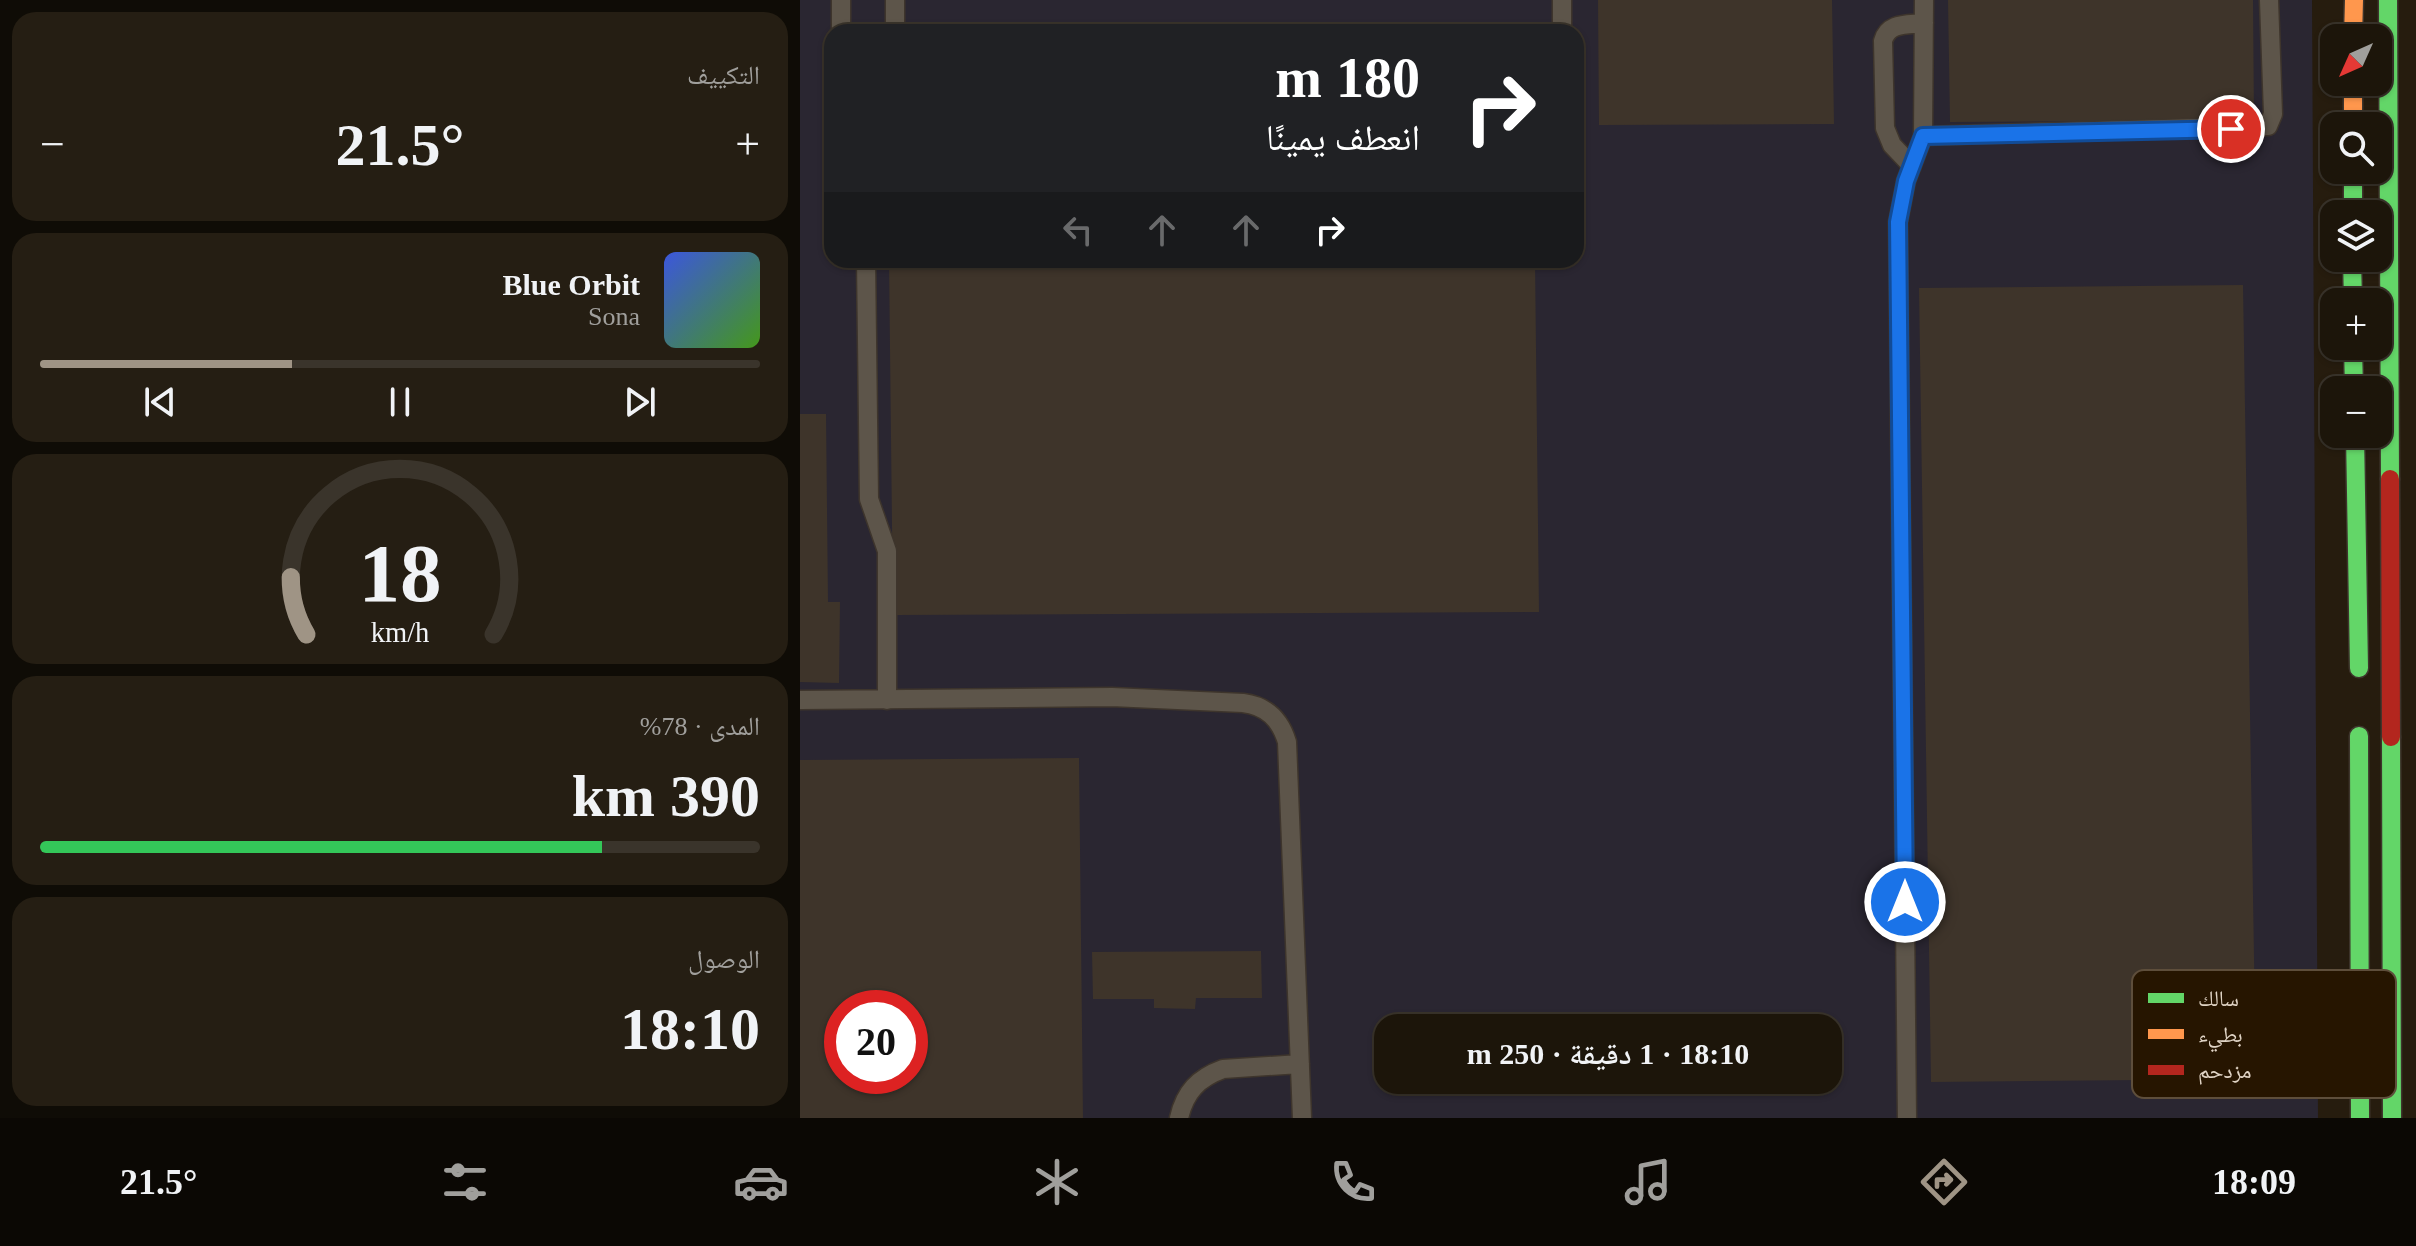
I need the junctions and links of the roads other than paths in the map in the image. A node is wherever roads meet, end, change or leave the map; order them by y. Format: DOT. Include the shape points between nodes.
graph roads {
  1 [pos="841,0"];
  2 [pos="895,0"];
  3 [pos="1562,0"];
  4 [pos="1924,0"];
  5 [pos="2269,0"];
  6 [pos="2354,0"];
  7 [pos="2388,0"];
  8 [pos="1924,23"];
  9 [pos="841,24"];
  10 [pos="895,24"];
  11 [pos="1562,24"];
  12 [pos="2353,24"];
  13 [pos="1923,136"];
  14 [pos="1912,166"];
  15 [pos="866,268"];
  16 [pos="2388,288"];
  17 [pos="2391,360"];
  18 [pos="2355,448"];
  19 [pos="2359,690"];
  20 [pos="800,700"];
  21 [pos="887,700"];
  22 [pos="2359,721"];
  23 [pos="2360,970"];
  24 [pos="2393,970"];
  25 [pos="1300,1064"];
  26 [pos="2360,1098"];
  27 [pos="2392,1098"];
  28 [pos="1179,1118"];
  29 [pos="1302,1118"];
  30 [pos="1907,1118"];
  31 [pos="2360,1118"];
  32 [pos="2392,1118"];
  1 -- 9 [label="lane"];
  2 -- 10 [label="lane"];
  3 -- 11 [label="lane"];
  4 -- 8 [label="lane"];
  5 -- 13 [label="lane" via="2273,114 2268,126"];
  6 -- 12 [label="street"];
  7 -- 16 [label="street"];
  8 -- 13 [label="lane"];
  8 -- 14 [label="lane" via="1894,26 1883,41 1885,128 1892,145"];
  13 -- 14 [label="lane"];
  14 -- 30 [label="lane" via="1898,222"];
  15 -- 21 [label="lane" via="869,499 887,551"];
  17 -- 24 [label="street" via="2396,488"];
  18 -- 19 [label="street"];
  20 -- 21 [label="lane"];
  21 -- 25 [label="lane" via="1112,697 1253,704 1271,714 1287,742"];
  22 -- 23 [label="street"];
  25 -- 28 [label="lane" via="1212,1073 1186,1096"];
  25 -- 29 [label="lane"];
  26 -- 31 [label="street"];
  27 -- 32 [label="street"];
}
